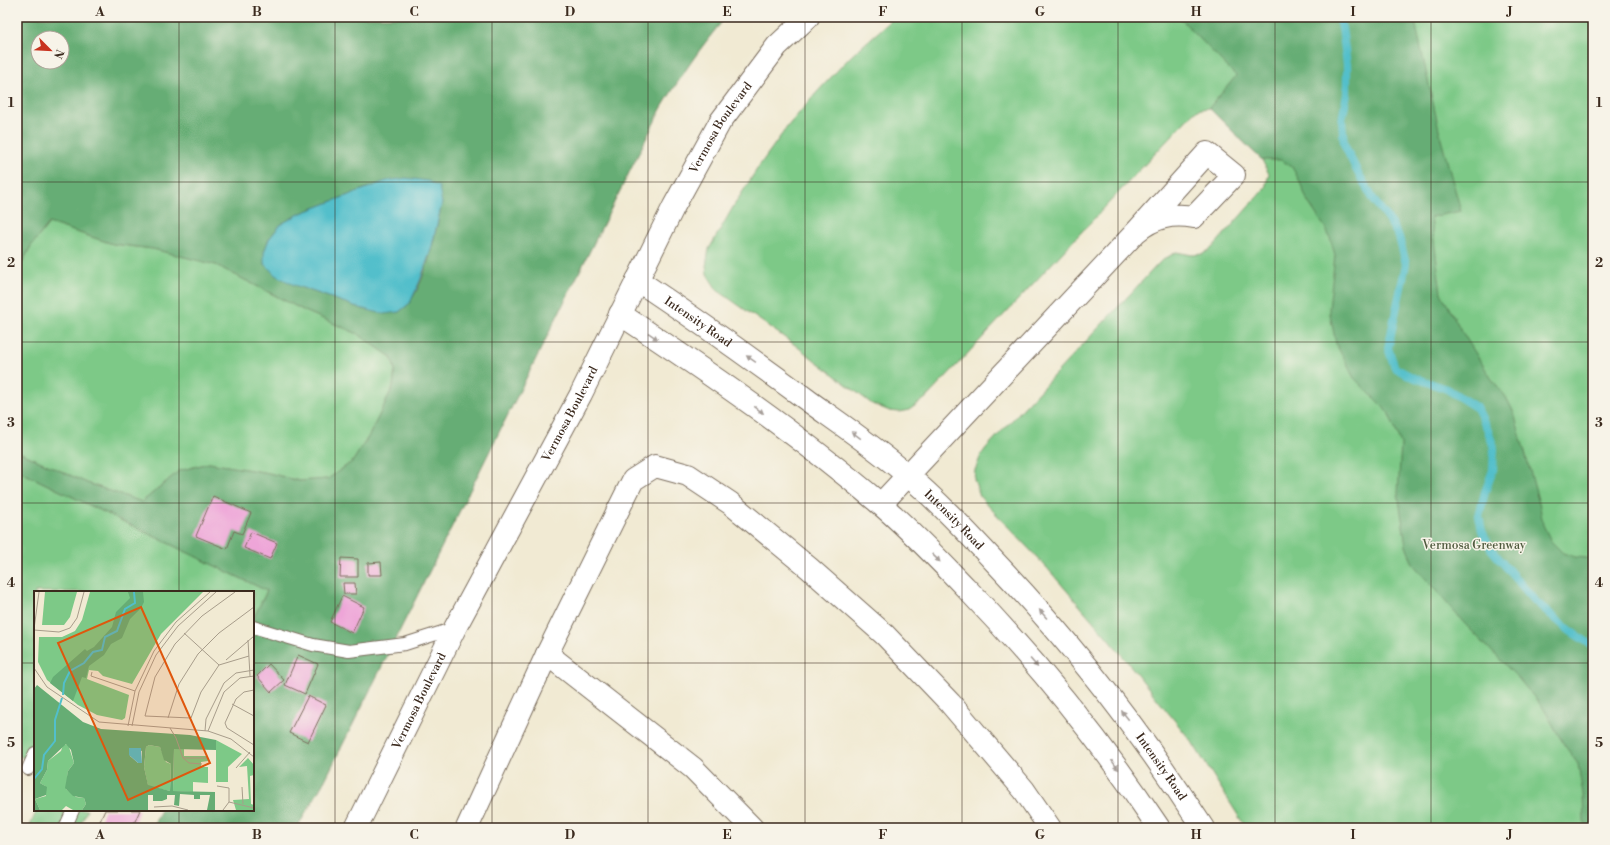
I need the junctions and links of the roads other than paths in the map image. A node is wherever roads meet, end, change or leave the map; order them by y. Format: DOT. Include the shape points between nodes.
graph roads {
  1 [pos="808,17"];
  2 [pos="1136,232"];
  3 [pos="637,280"];
  4 [pos="620,314"];
  5 [pos="908,475"];
  6 [pos="881,504"];
  7 [pos="254,627"];
  8 [pos="455,628"];
  9 [pos="548,654"];
  10 [pos="34,755"];
  11 [pos="28,769"];
  12 [pos="73,811"];
  13 [pos="65,828"];
  14 [pos="356,828"];
  15 [pos="467,828"];
  16 [pos="752,828"];
  17 [pos="1050,828"];
  18 [pos="1160,828"];
  19 [pos="1203,828"];
  1 -- 3 [label="street, Vermosa Boulevard" via="777,46 720,122"];
  2 -- 5 [label="street"];
  3 -- 4 [label="street, Vermosa Boulevard"];
  5 -- 3 [label="street, Intensity Road, one-way" via="789,386"];
  4 -- 6 [label="street, one-way" via="753,406"];
  4 -- 8 [label="street, Vermosa Boulevard" via="581,394"];
  5 -- 6 [label="street"];
  19 -- 5 [label="street, Intensity Road, one-way" via="1129,720 1078,654 1024,592"];
  6 -- 18 [label="street, one-way" via="991,614 1042,672 1091,732"];
  7 -- 8 [label="lane" via="313,645 349,651 405,644"];
  8 -- 14 [label="street, Vermosa Boulevard"];
  9 -- 15 [label="street"];
  9 -- 16 [label="street" via="693,768"];
  9 -- 17 [label="street" via="633,480 655,466 688,475 730,503 885,635 950,703 1024,790"];
  10 -- 11 [label="lane"];
  12 -- 13 [label="lane"];
}
